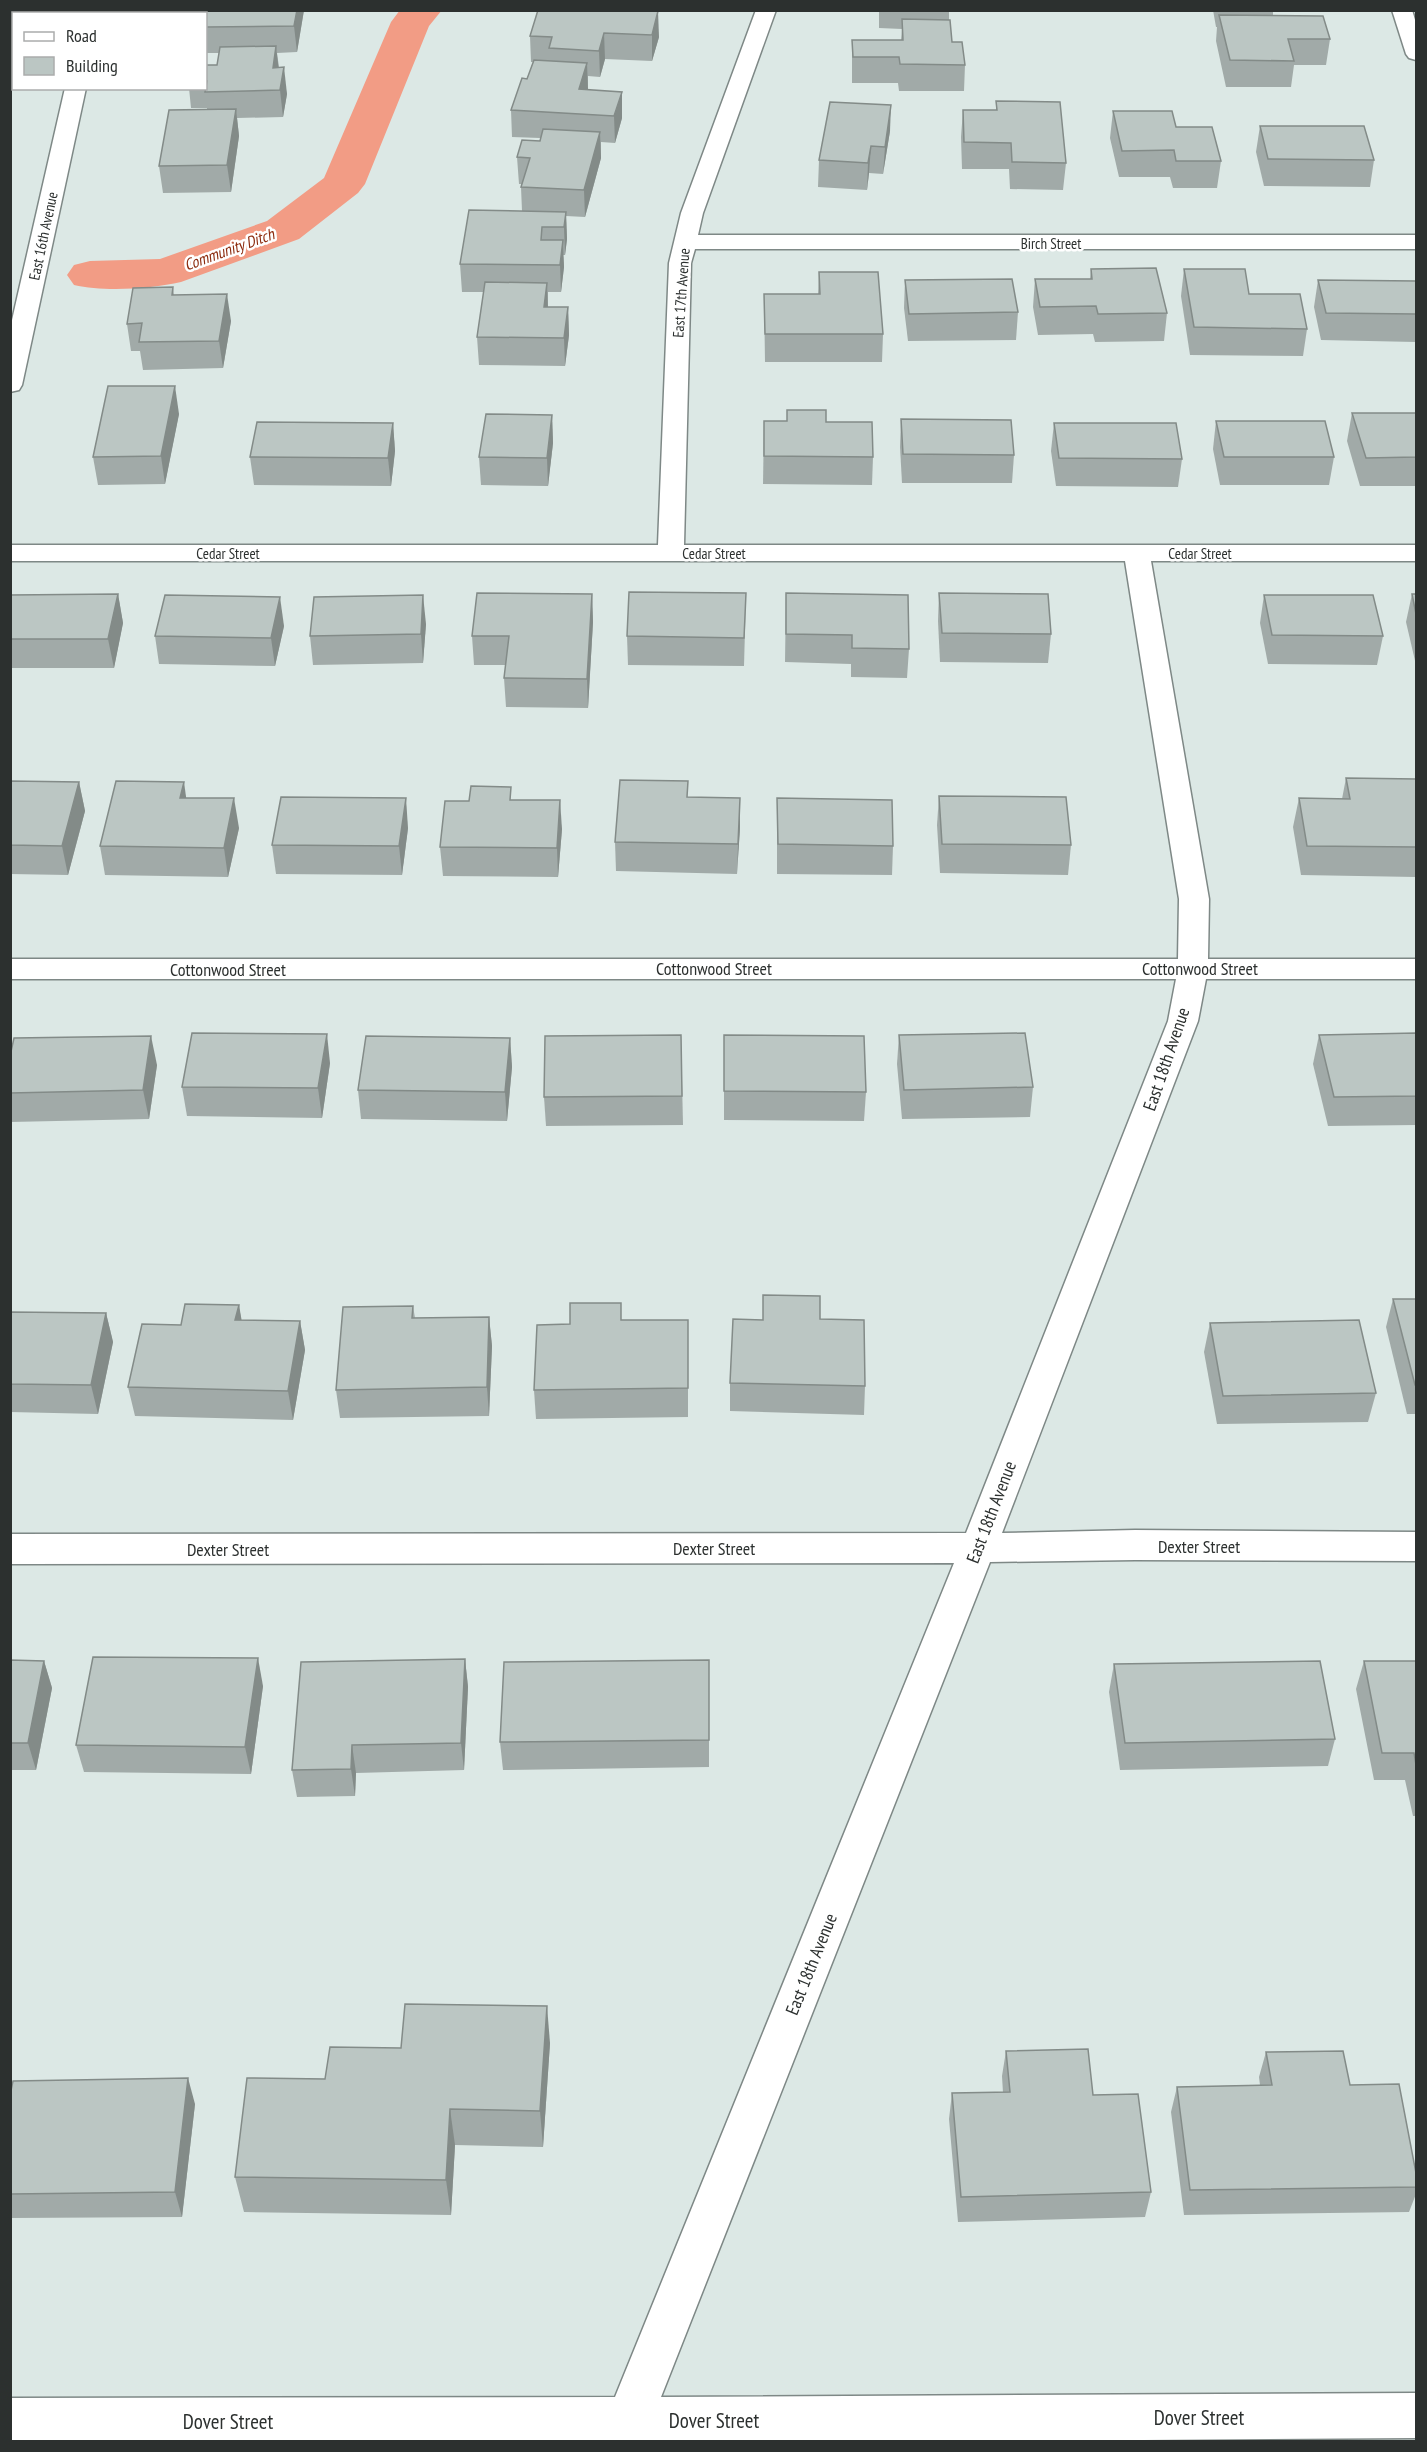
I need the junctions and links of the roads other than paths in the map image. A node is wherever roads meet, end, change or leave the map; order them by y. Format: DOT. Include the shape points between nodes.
graph roads {
  1 [pos="766,10"];
  2 [pos="1402,10"];
  3 [pos="1416,54"];
  4 [pos="76,90"];
  5 [pos="685,242"];
  6 [pos="1416,242"];
  7 [pos="10,385"];
  8 [pos="10,553"];
  9 [pos="671,553"];
  10 [pos="1137,553"];
  11 [pos="1416,553"];
  12 [pos="1193,968"];
  13 [pos="10,969"];
  14 [pos="1416,969"];
  15 [pos="1416,1547"];
  16 [pos="978,1548"];
  17 [pos="10,1549"];
  18 [pos="1416,2416"];
  19 [pos="10,2421"];
  20 [pos="624,2431"];
  1 -- 5 [label="street, East 17th Avenue" via="695,203"];
  2 -- 3 [label="street"];
  4 -- 7 [label="street, East 16th Avenue"];
  5 -- 6 [label="street, Birch Street"];
  5 -- 9 [label="street, East 17th Avenue" via="681,263"];
  8 -- 9 [label="street, Cedar Street"];
  9 -- 10 [label="street, Cedar Street"];
  10 -- 11 [label="street, Cedar Street"];
  10 -- 12 [label="street, East 18th Avenue" via="1194,899"];
  12 -- 13 [label="street, Cottonwood Street"];
  12 -- 14 [label="street, Cottonwood Street"];
  12 -- 16 [label="street, East 18th Avenue" via="1183,1021"];
  15 -- 16 [label="street, Dexter Street"];
  16 -- 17 [label="street, Dexter Street"];
  16 -- 20 [label="street, East 18th Avenue"];
  18 -- 20 [label="street, Dover Street"];
  19 -- 20 [label="street, Dover Street"];
}
